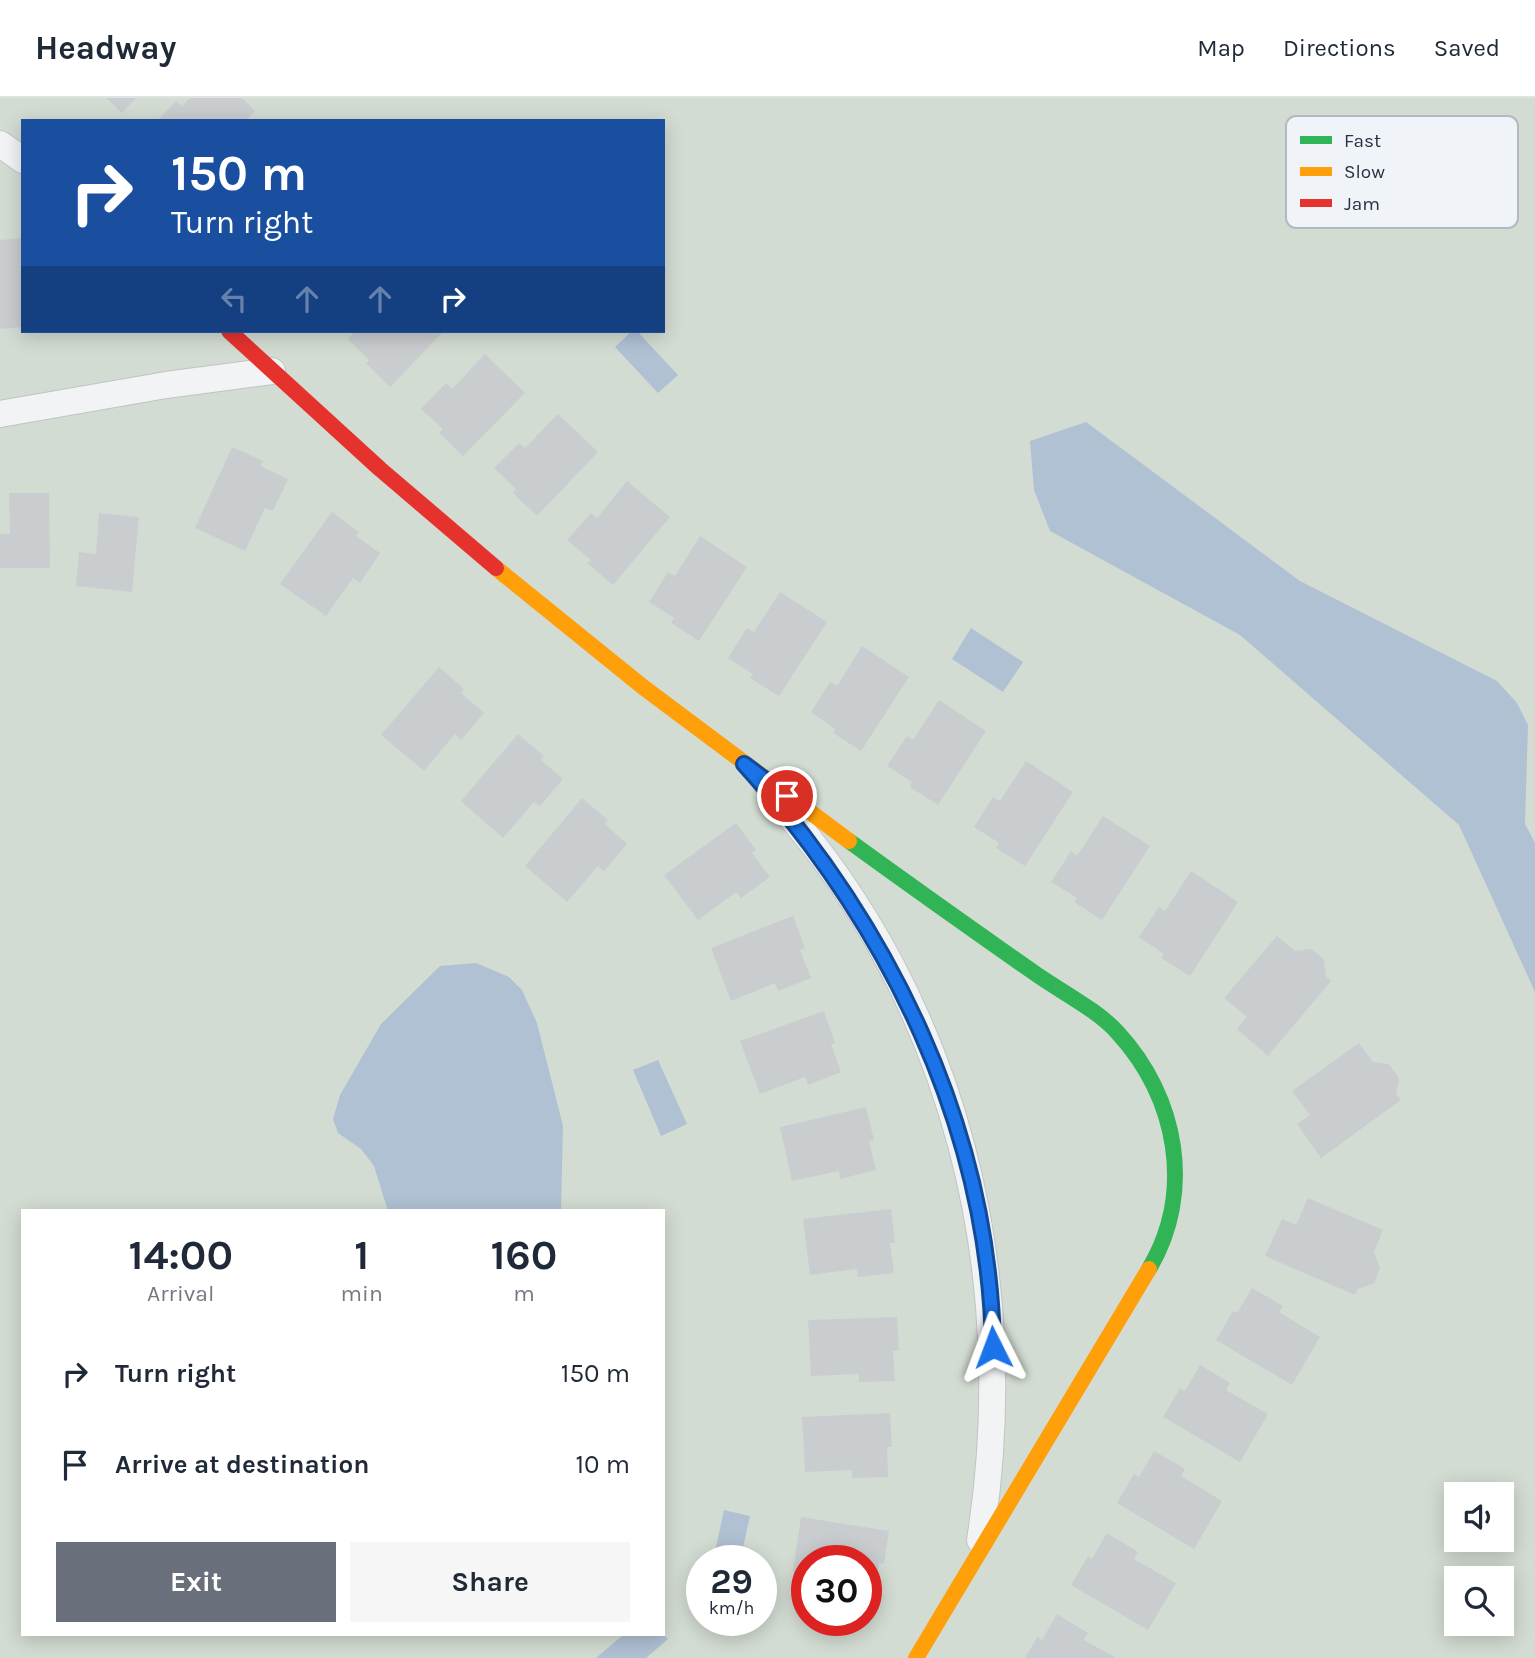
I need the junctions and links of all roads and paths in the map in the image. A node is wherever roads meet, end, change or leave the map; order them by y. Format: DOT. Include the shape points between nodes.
graph roads {
  1 [pos="0,144"];
  2 [pos="21,159"];
  3 [pos="231,333"];
  4 [pos="272,371"];
  5 [pos="0,414"];
  6 [pos="744,764"];
  7 [pos="978,1555"];
  8 [pos="916,1658"];
  1 -- 2 [label="street"];
  3 -- 4 [label="street"];
  4 -- 5 [label="street"];
  4 -- 6 [label="street" via="533,600"];
  6 -- 7 [label="street" via="818,852 880,948 930,1050 956,1126 978,1215 993,1328 992,1442"];
  6 -- 7 [label="street" via="1117,1031 1153,1078 1173,1134 1176,1192 1161,1249"];
  7 -- 8 [label="street"];
}
